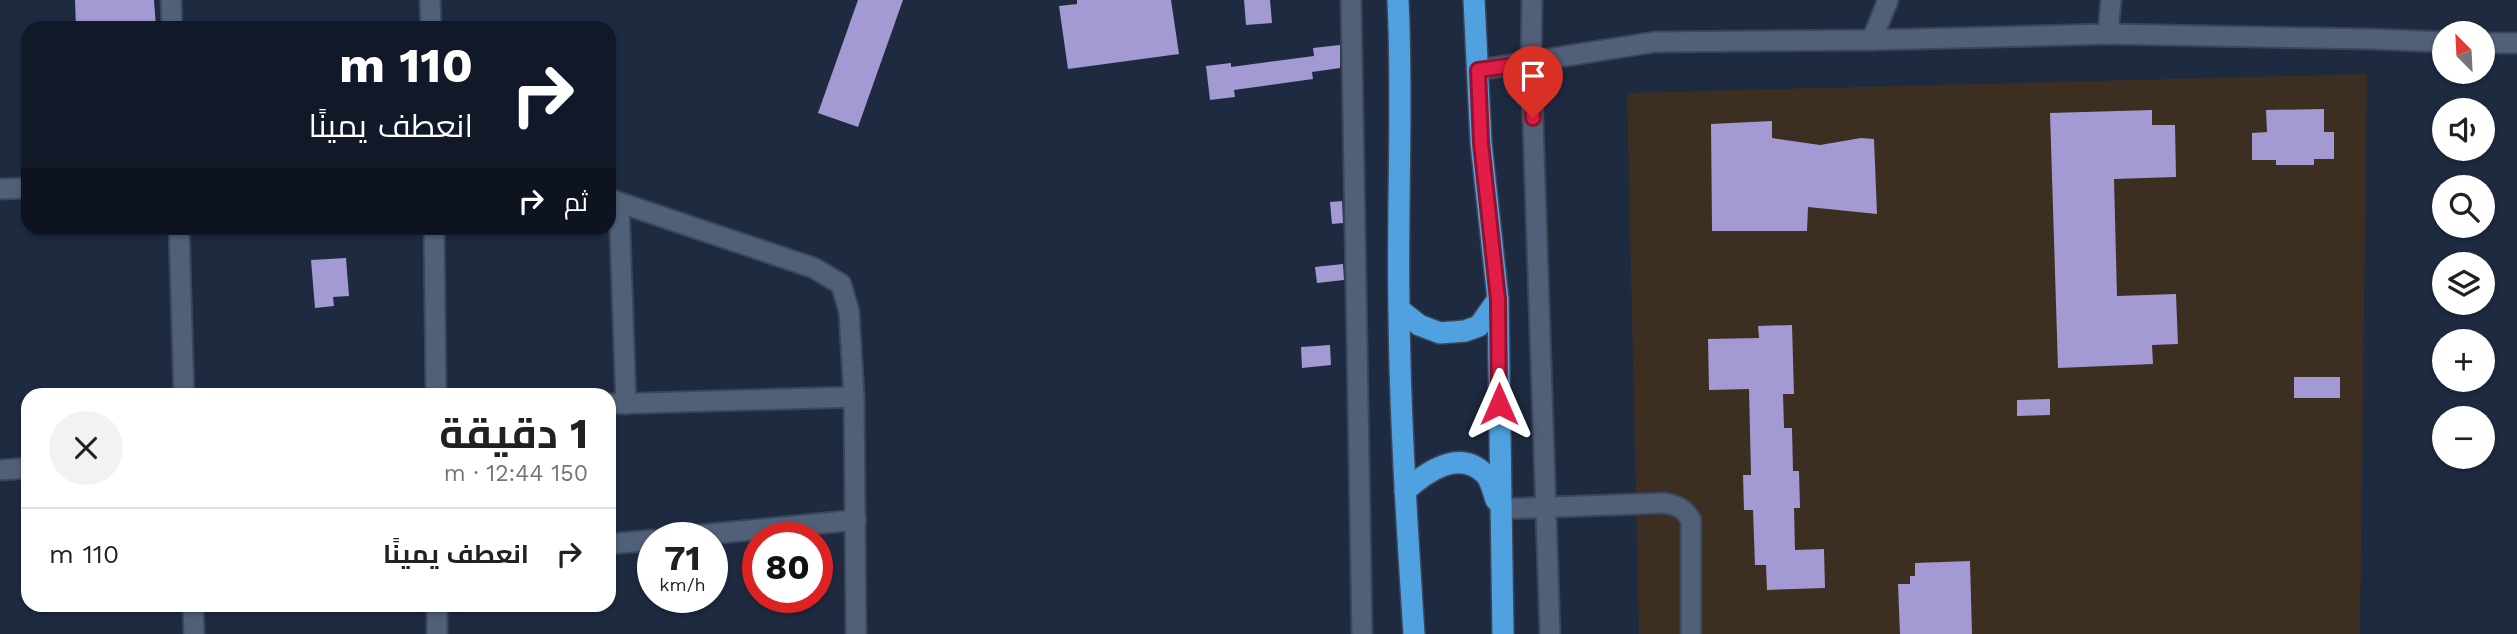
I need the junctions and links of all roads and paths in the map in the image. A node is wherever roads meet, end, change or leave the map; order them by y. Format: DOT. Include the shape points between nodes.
graph roads {
  1 [pos="170,0"];
  2 [pos="430,0"];
  3 [pos="1351,0"];
  4 [pos="1398,0"];
  5 [pos="1474,0"];
  6 [pos="1532,0"];
  7 [pos="1888,0"];
  8 [pos="2110,0"];
  9 [pos="172,21"];
  10 [pos="431,21"];
  11 [pos="2108,34"];
  12 [pos="1872,40"];
  13 [pos="2432,41"];
  14 [pos="2496,43"];
  15 [pos="2517,43"];
  16 [pos="1531,63"];
  17 [pos="1478,70"];
  18 [pos="21,188"];
  19 [pos="0,189"];
  20 [pos="616,202"];
  21 [pos="179,235"];
  22 [pos="434,235"];
  23 [pos="615,235"];
  24 [pos="1498,299"];
  25 [pos="1399,309"];
  26 [pos="184,388"];
  27 [pos="436,388"];
  28 [pos="854,397"];
  29 [pos="617,404"];
  30 [pos="21,468"];
  31 [pos="0,470"];
  32 [pos="1405,491"];
  33 [pos="1547,508"];
  34 [pos="1500,509"];
  35 [pos="856,520"];
  36 [pos="728,532"];
  37 [pos="637,541"];
  38 [pos="616,543"];
  39 [pos="193,612"];
  40 [pos="437,612"];
  41 [pos="194,634"];
  42 [pos="438,634"];
  43 [pos="856,634"];
  44 [pos="1362,634"];
  45 [pos="1415,634"];
  46 [pos="1503,634"];
  47 [pos="1550,634"];
  48 [pos="1691,634"];
  1 -- 9 [label="street"];
  2 -- 10 [label="street"];
  3 -- 44 [label="street"];
  4 -- 25 [label="highway"];
  5 -- 17 [label="highway"];
  6 -- 16 [label="street"];
  7 -- 12 [label="street"];
  8 -- 11 [label="street"];
  11 -- 12 [label="street"];
  11 -- 13 [label="street"];
  12 -- 16 [label="street" via="1655,42"];
  14 -- 15 [label="street"];
  16 -- 17 [label="street"];
  16 -- 33 [label="street"];
  17 -- 24 [label="highway"];
  18 -- 19 [label="street"];
  20 -- 28 [label="street" via="814,268 841,284 849,311"];
  21 -- 26 [label="street"];
  22 -- 27 [label="street"];
  23 -- 29 [label="street"];
  24 -- 25 [label="highway" via="1479,326 1465,331 1440,333 1419,325"];
  24 -- 34 [label="highway"];
  25 -- 32 [label="highway"];
  28 -- 29 [label="street"];
  28 -- 35 [label="street"];
  30 -- 31 [label="street"];
  32 -- 34 [label="highway" via="1432,470 1455,462 1487,475"];
  32 -- 45 [label="highway"];
  33 -- 34 [label="street"];
  33 -- 47 [label="street"];
  33 -- 48 [label="street" via="1665,503 1686,511 1691,520"];
  34 -- 46 [label="highway"];
  35 -- 36 [label="street"];
  35 -- 43 [label="street"];
  37 -- 38 [label="street"];
  39 -- 41 [label="street"];
  40 -- 42 [label="street"];
}
